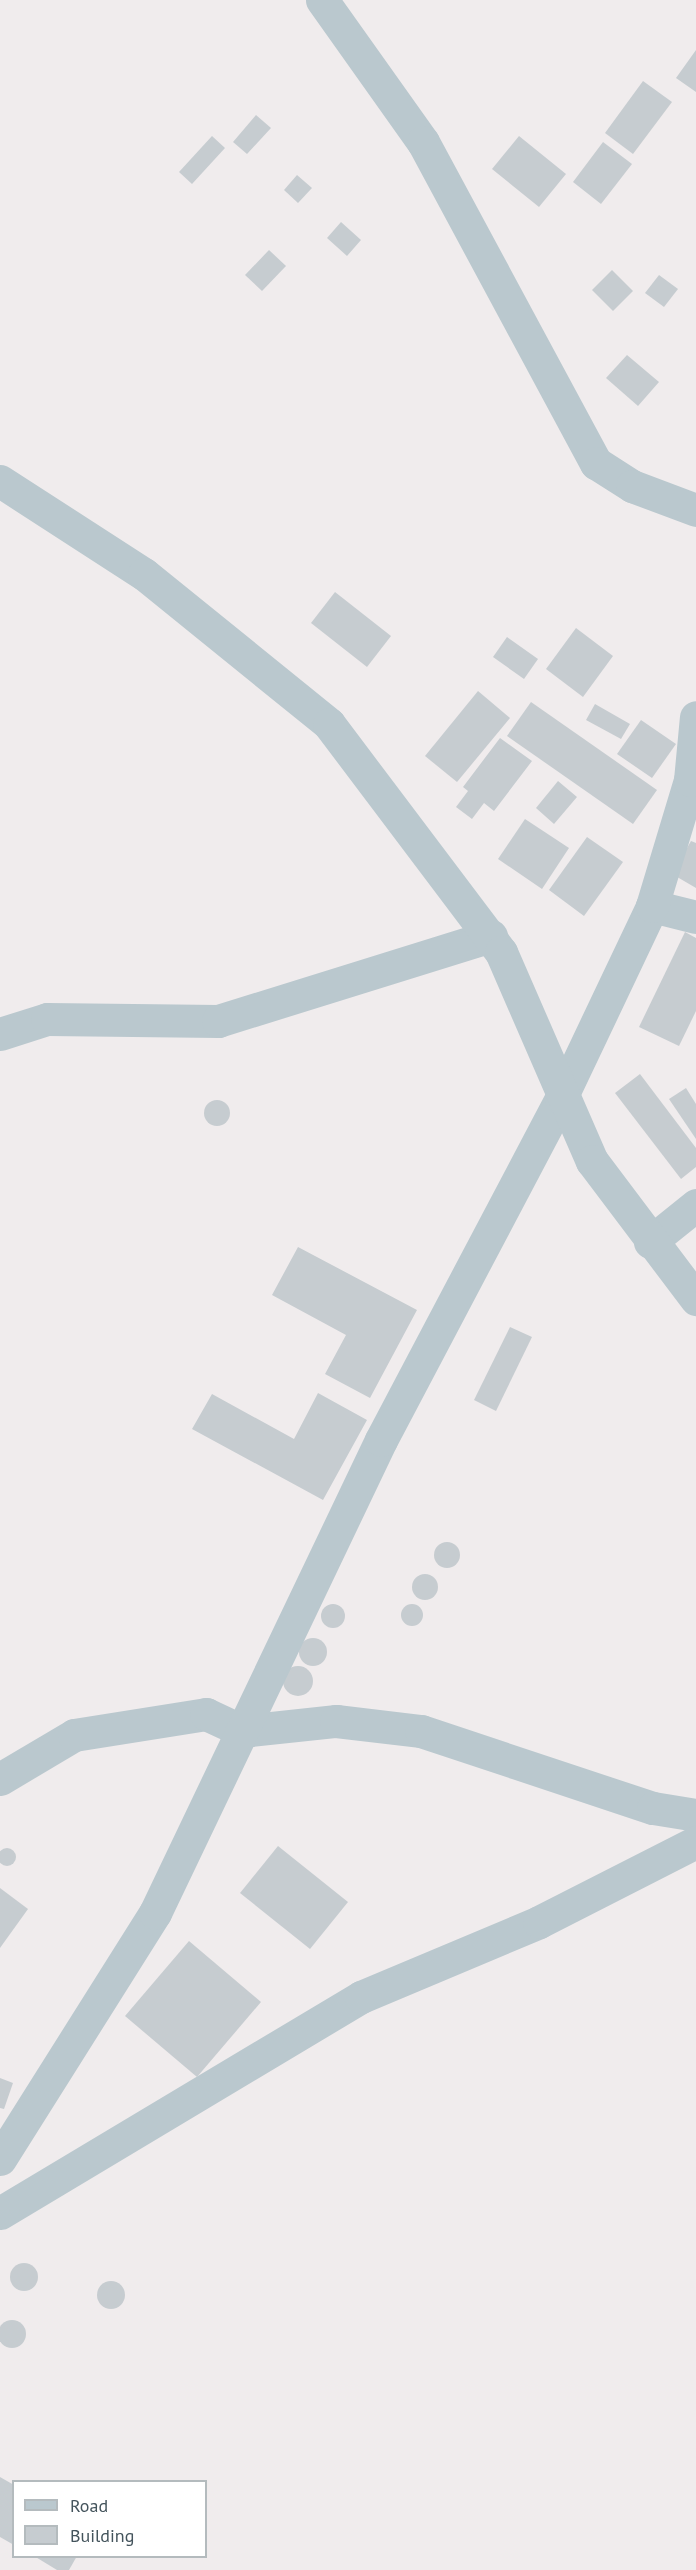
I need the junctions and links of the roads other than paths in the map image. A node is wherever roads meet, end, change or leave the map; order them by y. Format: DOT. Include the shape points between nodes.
graph roads {
  1 [pos="322,0"];
  2 [pos="0,481"];
  3 [pos="696,510"];
  4 [pos="696,717"];
  5 [pos="652,906"];
  6 [pos="696,917"];
  7 [pos="490,936"];
  8 [pos="0,1034"];
  9 [pos="561,1098"];
  10 [pos="696,1205"];
  11 [pos="650,1242"];
  12 [pos="696,1299"];
  13 [pos="242,1731"];
  14 [pos="0,1779"];
  15 [pos="696,1815"];
  16 [pos="696,1842"];
  17 [pos="0,2159"];
  18 [pos="0,2213"];
  1 -- 3 [label="street" via="423,142 596,463 632,486"];
  2 -- 7 [label="street" via="144,574 329,724"];
  4 -- 5 [label="street" via="690,780"];
  5 -- 6 [label="street"];
  5 -- 9 [label="street"];
  7 -- 8 [label="street" via="218,1021 47,1019"];
  7 -- 9 [label="street"];
  9 -- 11 [label="street" via="592,1161"];
  9 -- 13 [label="street" via="381,1440"];
  10 -- 11 [label="street"];
  11 -- 12 [label="street"];
  13 -- 14 [label="street" via="206,1714 104,1726 74,1735"];
  13 -- 15 [label="street" via="336,1721 421,1731 653,1808"];
  13 -- 17 [label="street" via="155,1913"];
  16 -- 18 [label="street" via="539,1922 361,1997"];
}
